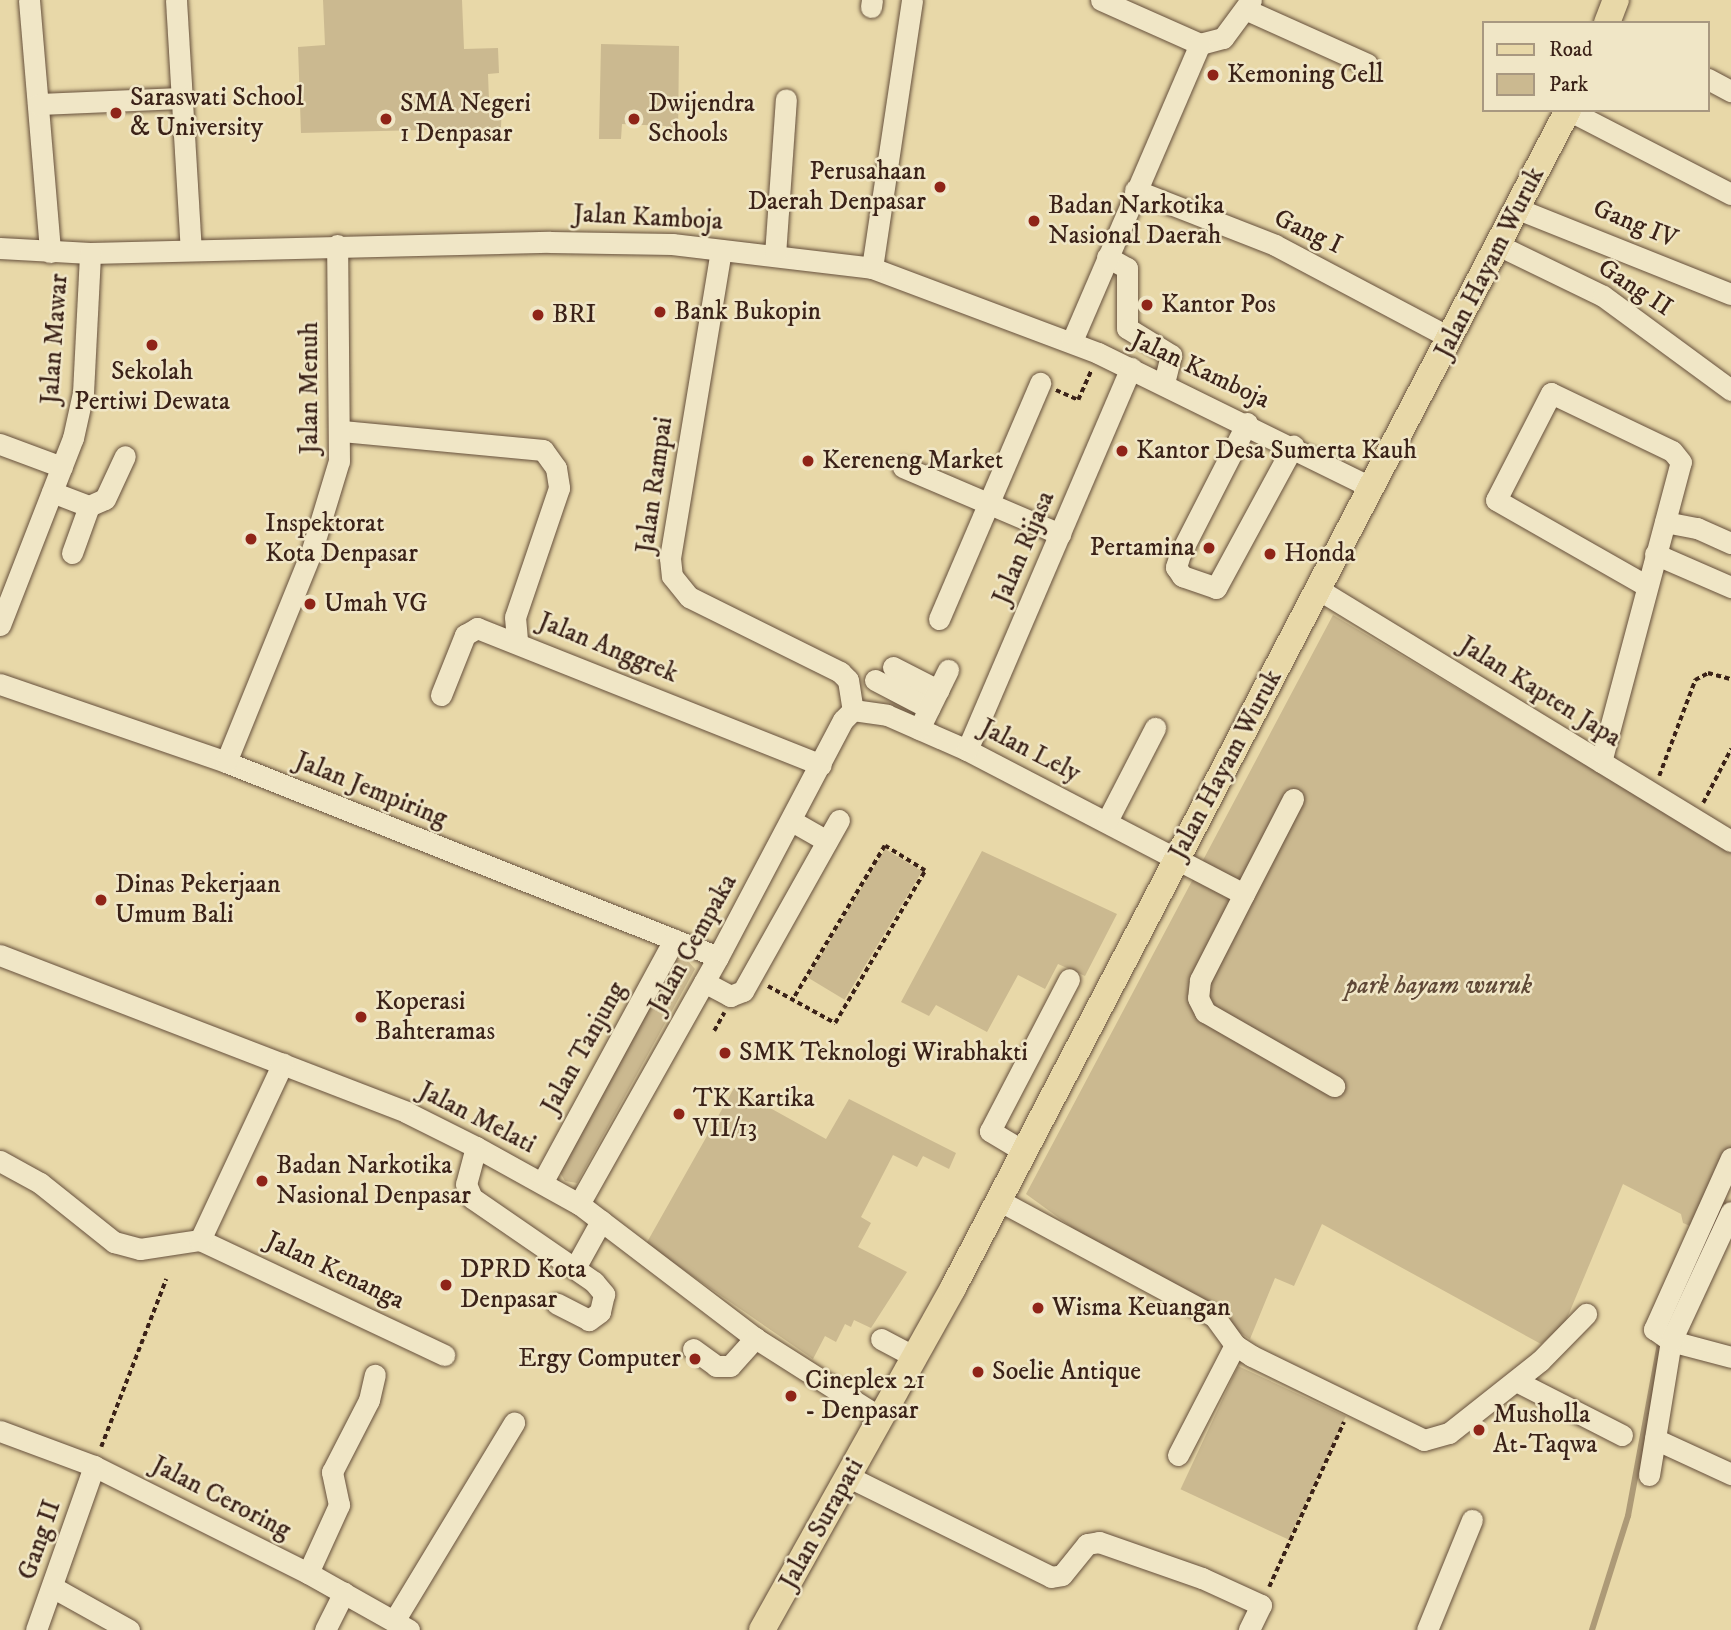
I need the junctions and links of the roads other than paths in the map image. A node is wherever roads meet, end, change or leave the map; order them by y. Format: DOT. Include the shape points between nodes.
graph roads {
  1 [pos="29,0"];
  2 [pos="176,0"];
  3 [pos="912,0"];
  4 [pos="1101,0"];
  5 [pos="1616,0"];
  6 [pos="1249,5"];
  7 [pos="1608,21"];
  8 [pos="1200,44"];
  9 [pos="1367,64"];
  10 [pos="1710,80"];
  11 [pos="1731,91"];
  12 [pos="182,98"];
  13 [pos="786,99"];
  14 [pos="37,104"];
  15 [pos="1567,112"];
  16 [pos="1572,112"];
  17 [pos="1135,190"];
  18 [pos="1731,194"];
  19 [pos="1518,209"];
  20 [pos="337,245"];
  21 [pos="1500,246"];
  22 [pos="0,248"];
  23 [pos="191,249"];
  24 [pos="721,250"];
  25 [pos="50,252"];
  26 [pos="90,253"];
  27 [pos="775,255"];
  28 [pos="1107,257"];
  29 [pos="872,268"];
  30 [pos="1731,293"];
  31 [pos="1451,338"];
  32 [pos="1072,341"];
  33 [pos="1131,368"];
  34 [pos="1040,383"];
  35 [pos="1164,384"];
  36 [pos="1731,390"];
  37 [pos="1247,423"];
  38 [pos="342,431"];
  39 [pos="0,444"];
  40 [pos="1293,446"];
  41 [pos="125,456"];
  42 [pos="62,467"];
  43 [pos="903,467"];
  44 [pos="1372,488"];
  45 [pos="52,492"];
  46 [pos="989,502"];
  47 [pos="89,506"];
  48 [pos="1665,522"];
  49 [pos="1060,534"];
  50 [pos="1731,543"];
  51 [pos="72,553"];
  52 [pos="1655,554"];
  53 [pos="1646,585"];
  54 [pos="1731,587"];
  55 [pos="1321,591"];
  56 [pos="939,619"];
  57 [pos="0,625"];
  58 [pos="517,640"];
  59 [pos="897,663"];
  60 [pos="875,680"];
  61 [pos="0,684"];
  62 [pos="939,688"];
  63 [pos="441,695"];
  64 [pos="853,710"];
  65 [pos="1155,728"];
  66 [pos="919,729"];
  67 [pos="967,750"];
  68 [pos="226,762"];
  69 [pos="1601,762"];
  70 [pos="821,765"];
  71 [pos="1293,799"];
  72 [pos="839,820"];
  73 [pos="792,821"];
  74 [pos="1107,821"];
  75 [pos="827,841"];
  76 [pos="1731,841"];
  77 [pos="1176,858"];
  78 [pos="1244,894"];
  79 [pos="674,940"];
  80 [pos="0,955"];
  81 [pos="718,957"];
  82 [pos="1069,979"];
  83 [pos="704,982"];
  84 [pos="283,1063"];
  85 [pos="1334,1086"];
  86 [pos="475,1147"];
  87 [pos="1025,1152"];
  88 [pos="1731,1158"];
  89 [pos="0,1161"];
  90 [pos="542,1183"];
  91 [pos="1000,1201"];
  92 [pos="579,1204"];
  93 [pos="1731,1212"];
  94 [pos="601,1221"];
  95 [pos="200,1240"];
  96 [pos="575,1268"];
  97 [pos="557,1304"];
  98 [pos="1586,1314"];
  99 [pos="1664,1337"];
  100 [pos="755,1338"];
  101 [pos="881,1339"];
  102 [pos="1234,1345"];
  103 [pos="693,1349"];
  104 [pos="444,1355"];
  105 [pos="915,1357"];
  106 [pos="1731,1357"];
  107 [pos="375,1375"];
  108 [pos="1516,1381"];
  109 [pos="881,1418"];
  110 [pos="514,1423"];
  111 [pos="0,1431"];
  112 [pos="1622,1435"];
  113 [pos="1656,1439"];
  114 [pos="1178,1455"];
  115 [pos="94,1466"];
  116 [pos="1731,1474"];
  117 [pos="1649,1475"];
  118 [pos="849,1477"];
  119 [pos="1472,1520"];
  120 [pos="308,1573"];
  121 [pos="54,1588"];
  122 [pos="344,1592"];
  123 [pos="402,1625"];
  124 [pos="36,1630"];
  125 [pos="129,1630"];
  126 [pos="325,1630"];
  127 [pos="762,1630"];
  128 [pos="1249,1630"];
  129 [pos="1427,1630"];
  1 -- 14 [label="street"];
  2 -- 12 [label="street"];
  3 -- 29 [label="street"];
  4 -- 8 [label="street"];
  5 -- 7 [label="main road"];
  6 -- 8 [label="street" via="1223,38"];
  6 -- 9 [label="street"];
  8 -- 17 [label="street"];
  10 -- 11 [label="street"];
  12 -- 14 [label="street"];
  12 -- 23 [label="street"];
  13 -- 27 [label="street"];
  14 -- 25 [label="street"];
  15 -- 19 [label="main road, Jalan Hayam Wuruk"];
  16 -- 18 [label="street"];
  17 -- 28 [label="street"];
  17 -- 31 [label="street, Gang I" via="1275,246"];
  19 -- 21 [label="main road, Jalan Hayam Wuruk"];
  19 -- 30 [label="street, Gang IV"];
  20 -- 23 [label="street, Jalan Kamboja"];
  20 -- 24 [label="street, Jalan Kamboja" via="550,242"];
  20 -- 38 [label="street, Jalan Menuh"];
  21 -- 31 [label="main road, Jalan Hayam Wuruk"];
  21 -- 36 [label="street, Gang II" via="1603,296"];
  22 -- 25 [label="street, Jalan Kamboja"];
  23 -- 26 [label="street, Jalan Kamboja"];
  24 -- 27 [label="street, Jalan Kamboja"];
  24 -- 64 [label="street, Jalan Rampai" via="670,558 672,576 689,597 840,672 848,680"];
  25 -- 26 [label="street, Jalan Kamboja"];
  26 -- 42 [label="street, Jalan Mawar" via="83,393"];
  27 -- 29 [label="street, Jalan Kamboja"];
  28 -- 32 [label="street"];
  28 -- 35 [label="street" via="1127,268 1127,328 1171,355"];
  29 -- 32 [label="street, Jalan Kamboja"];
  31 -- 44 [label="main road, Jalan Hayam Wuruk"];
  32 -- 33 [label="street, Jalan Kamboja"];
  33 -- 35 [label="street, Jalan Kamboja"];
  33 -- 49 [label="street, Jalan Rijasa"];
  34 -- 46 [label="street"];
  35 -- 37 [label="street, Jalan Kamboja"];
  37 -- 40 [label="street, Jalan Kamboja"];
  37 -- 40 [label="street" via="1180,554 1176,567 1182,576 1216,587"];
  38 -- 58 [label="street, Jalan Anggrek" via="543,450 556,468 559,488 514,617"];
  38 -- 68 [label="street, Jalan Menuh" via="332,491 311,553"];
  39 -- 42 [label="street"];
  40 -- 44 [label="street, Jalan Kamboja"];
  41 -- 47 [label="street" via="105,499"];
  42 -- 45 [label="street, Jalan Mawar"];
  43 -- 46 [label="street"];
  44 -- 55 [label="main road, Jalan Hayam Wuruk"];
  45 -- 47 [label="street"];
  45 -- 57 [label="street, Jalan Mawar"];
  46 -- 49 [label="street"];
  46 -- 56 [label="street"];
  47 -- 51 [label="street"];
  48 -- 50 [label="street"];
  48 -- 52 [label="street"];
  48 -- 53 [label="street" via="1680,457 1551,393 1496,500"];
  49 -- 67 [label="street, Jalan Rijasa"];
  52 -- 53 [label="street"];
  52 -- 54 [label="street"];
  53 -- 69 [label="street"];
  55 -- 69 [label="street, Jalan Kapten Japa"];
  55 -- 77 [label="main road, Jalan Hayam Wuruk"];
  58 -- 63 [label="street" via="471,629"];
  58 -- 70 [label="street, Jalan Anggrek"];
  59 -- 62 [label="street"];
  60 -- 62 [label="street"];
  61 -- 68 [label="street, Jalan Jempiring"];
  62 -- 66 [label="street"];
  64 -- 66 [label="street, Jalan Lely" via="887,715"];
  64 -- 70 [label="street, Jalan Cempaka"];
  65 -- 74 [label="street"];
  66 -- 67 [label="street, Jalan Lely"];
  67 -- 74 [label="street, Jalan Lely"];
  68 -- 79 [label="street, Jalan Jempiring"];
  69 -- 76 [label="street, Jalan Kapten Japa"];
  70 -- 73 [label="street, Jalan Cempaka"];
  71 -- 78 [label="street"];
  72 -- 75 [label="street"];
  73 -- 75 [label="street"];
  73 -- 81 [label="street, Jalan Cempaka"];
  74 -- 77 [label="street, Jalan Lely"];
  75 -- 83 [label="street" via="737,996"];
  77 -- 78 [label="street, Jalan Lely"];
  77 -- 87 [label="main road, Jalan Hayam Wuruk"];
  78 -- 85 [label="street" via="1200,979 1198,998 1205,1012"];
  79 -- 81 [label="street, Jalan Jempiring"];
  79 -- 90 [label="street, Jalan Tanjung"];
  80 -- 84 [label="street, Jalan Melati"];
  81 -- 83 [label="street, Jalan Cempaka"];
  82 -- 87 [label="street" via="990,1131"];
  83 -- 92 [label="street, Jalan Cempaka"];
  84 -- 86 [label="street, Jalan Melati" via="406,1112"];
  84 -- 95 [label="street"];
  86 -- 90 [label="street, Jalan Melati"];
  86 -- 96 [label="street" via="466,1184 472,1198"];
  87 -- 91 [label="main road, Jalan Hayam Wuruk"];
  88 -- 99 [label="street"];
  89 -- 95 [label="street" via="40,1183 114,1242 140,1249"];
  90 -- 92 [label="street, Jalan Melati"];
  91 -- 102 [label="street" via="1214,1316"];
  91 -- 105 [label="main road, Jalan Hayam Wuruk"];
  92 -- 94 [label="street, Jalan Melati"];
  93 -- 99 [label="street"];
  94 -- 96 [label="street"];
  94 -- 100 [label="street, Jalan Melati"];
  95 -- 104 [label="street, Jalan Kenanga"];
  96 -- 97 [label="street" via="601,1288 604,1303 600,1312 583,1319"];
  98 -- 108 [label="street"];
  99 -- 106 [label="street"];
  99 -- 113 [label="street"];
  100 -- 103 [label="street" via="730,1366 716,1366"];
  100 -- 109 [label="street, Jalan Melati"];
  101 -- 105 [label="street"];
  102 -- 108 [label="street" via="1424,1440 1436,1440"];
  102 -- 114 [label="street"];
  105 -- 109 [label="main road, Jalan Hayam Wuruk"];
  107 -- 120 [label="street" via="369,1400 331,1472 339,1505"];
  108 -- 112 [label="street"];
  109 -- 118 [label="main road, Jalan Surapati"];
  110 -- 123 [label="street"];
  111 -- 115 [label="street, Jalan Ceroring"];
  113 -- 116 [label="street"];
  113 -- 117 [label="street"];
  115 -- 120 [label="street, Jalan Ceroring"];
  115 -- 121 [label="street, Gang II"];
  118 -- 127 [label="main road, Jalan Surapati"];
  118 -- 128 [label="street" via="1039,1573 1062,1575 1087,1544 1100,1542 1202,1578 1261,1605"];
  119 -- 129 [label="street"];
  120 -- 122 [label="street, Jalan Ceroring"];
  121 -- 124 [label="street, Gang II"];
  121 -- 125 [label="street"];
  122 -- 123 [label="street, Jalan Ceroring"];
  122 -- 126 [label="street"];
}
